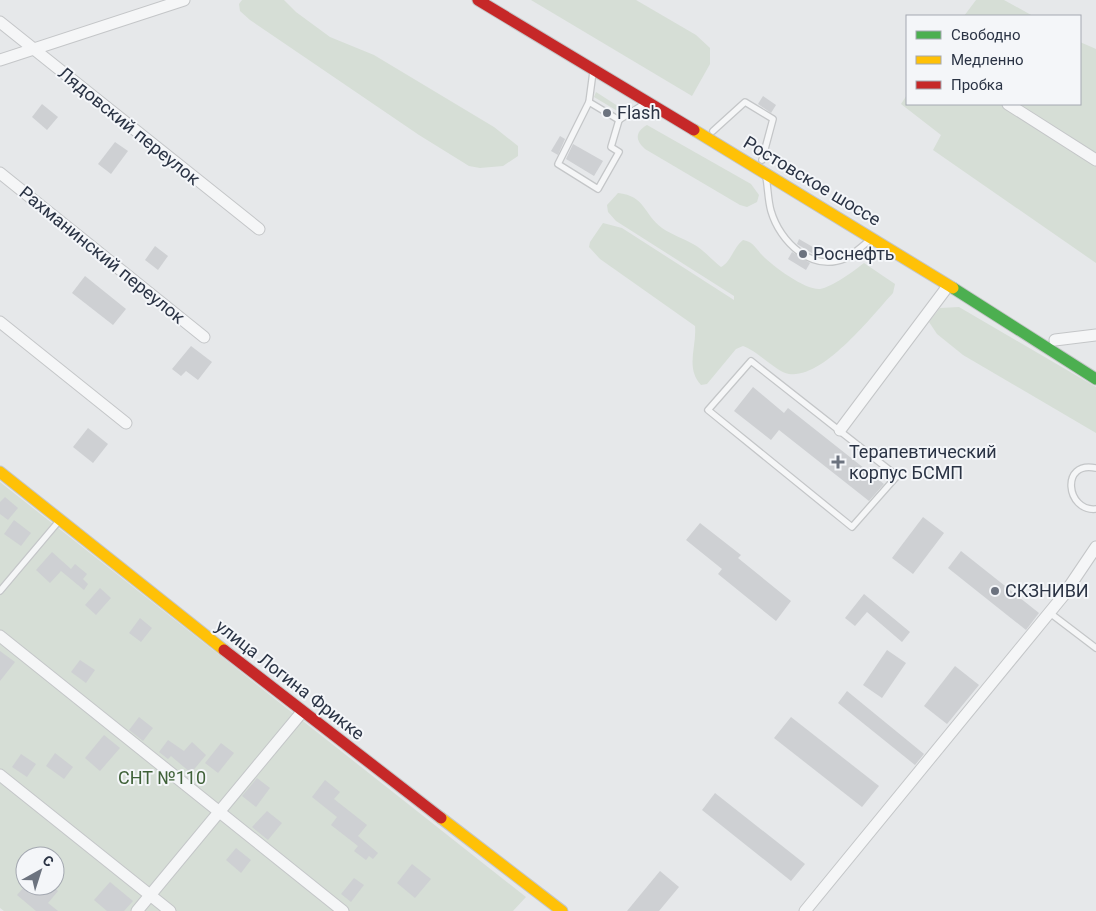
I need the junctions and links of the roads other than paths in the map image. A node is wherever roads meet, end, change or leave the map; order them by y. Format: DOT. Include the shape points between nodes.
graph roads {
  1 [pos="184,0"];
  2 [pos="478,0"];
  3 [pos="494,0"];
  4 [pos="510,14"];
  5 [pos="0,22"];
  6 [pos="34,50"];
  7 [pos="0,60"];
  8 [pos="594,70"];
  9 [pos="589,102"];
  10 [pos="646,102"];
  11 [pos="1010,105"];
  12 [pos="619,120"];
  13 [pos="713,131"];
  14 [pos="762,160"];
  15 [pos="1096,160"];
  16 [pos="765,172"];
  17 [pos="0,173"];
  18 [pos="259,229"];
  19 [pos="873,238"];
  20 [pos="948,286"];
  21 [pos="0,322"];
  22 [pos="1096,335"];
  23 [pos="204,337"];
  24 [pos="1055,340"];
  25 [pos="1096,366"];
  26 [pos="1096,379"];
  27 [pos="126,422"];
  28 [pos="840,430"];
  29 [pos="1096,468"];
  30 [pos="0,472"];
  31 [pos="1096,509"];
  32 [pos="59,521"];
  33 [pos="1096,547"];
  34 [pos="0,591"];
  35 [pos="1050,613"];
  36 [pos="0,636"];
  37 [pos="1096,648"];
  38 [pos="302,712"];
  39 [pos="0,776"];
  40 [pos="219,812"];
  41 [pos="150,895"];
  42 [pos="555,909"];
  43 [pos="137,911"];
  44 [pos="170,911"];
  45 [pos="343,911"];
  46 [pos="805,911"];
  1 -- 6 [label="street"];
  2 -- 4 [label="main road"];
  3 -- 4 [label="main road"];
  4 -- 8 [label="main road, Ростовское шоссе"];
  4 -- 13 [label="main road, Ростовское шоссе"];
  5 -- 6 [label="street, Лядовский переулок"];
  6 -- 7 [label="street"];
  6 -- 18 [label="street, Лядовский переулок"];
  8 -- 9 [label="lane"];
  8 -- 10 [label="main road, Ростовское шоссе"];
  9 -- 12 [label="lane"];
  9 -- 12 [label="lane" via="558,164 598,189 620,152 611,147"];
  10 -- 12 [label="lane"];
  10 -- 16 [label="main road, Ростовское шоссе"];
  11 -- 15 [label="street"];
  13 -- 14 [label="main road, Ростовское шоссе"];
  13 -- 14 [label="lane" via="745,102 773,118"];
  14 -- 24 [label="main road, Ростовское шоссе"];
  16 -- 19 [label="main road, Ростовское шоссе"];
  16 -- 19 [label="lane" via="771,212 790,247 816,261 832,262 846,258"];
  17 -- 23 [label="street, Рахманинский переулок"];
  19 -- 20 [label="main road, Ростовское шоссе"];
  20 -- 26 [label="main road, Ростовское шоссе"];
  20 -- 28 [label="street"];
  21 -- 27 [label="street"];
  22 -- 24 [label="street"];
  24 -- 25 [label="main road, Ростовское шоссе"];
  28 -- 28 [label="lane" via="751,361 708,410 852,527 897,476"];
  29 -- 31 [label="lane" via="1088,467 1076,473 1070,491 1085,507"];
  30 -- 32 [label="main road, улица Логина Фрикке"];
  32 -- 34 [label="lane"];
  32 -- 38 [label="main road, улица Логина Фрикке"];
  33 -- 35 [label="street"];
  35 -- 37 [label="lane"];
  35 -- 46 [label="street"];
  36 -- 40 [label="street"];
  38 -- 40 [label="street"];
  38 -- 42 [label="main road, улица Логина Фрикке"];
  39 -- 41 [label="street"];
  40 -- 41 [label="street"];
  40 -- 45 [label="street"];
  41 -- 43 [label="street"];
  41 -- 44 [label="street"];
}
